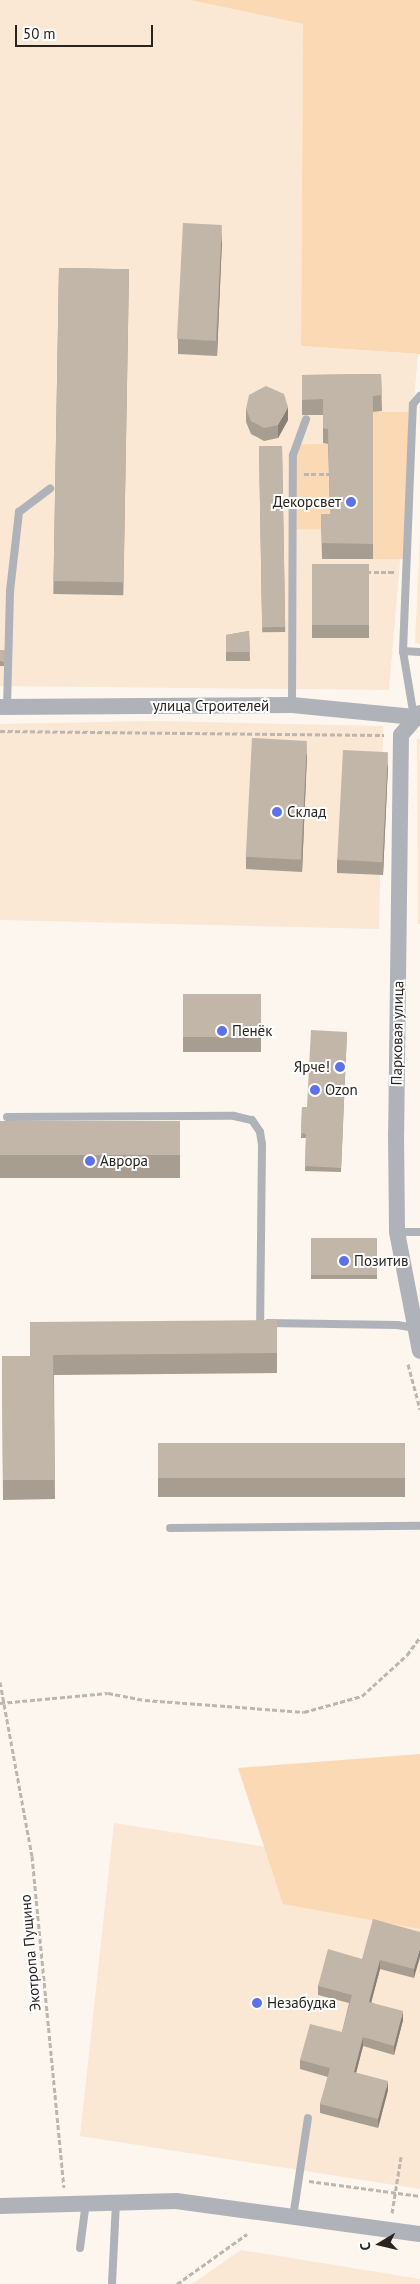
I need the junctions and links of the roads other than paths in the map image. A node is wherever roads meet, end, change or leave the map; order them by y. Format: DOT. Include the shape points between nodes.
graph roads {
  1 [pos="420,396"];
  2 [pos="306,419"];
  3 [pos="50,489"];
  4 [pos="403,651"];
  5 [pos="420,652"];
  6 [pos="292,705"];
  7 [pos="4,707"];
  8 [pos="417,715"];
  9 [pos="7,1116"];
  10 [pos="397,1232"];
  11 [pos="420,1232"];
  12 [pos="250,1322"];
  13 [pos="260,1322"];
  14 [pos="416,1328"];
  15 [pos="420,1351"];
  16 [pos="420,1526"];
  17 [pos="170,1528"];
  18 [pos="308,2118"];
  19 [pos="86,2202"];
  20 [pos="116,2202"];
  21 [pos="0,2206"];
  22 [pos="293,2217"];
  23 [pos="420,2234"];
  24 [pos="80,2248"];
  25 [pos="112,2284"];
  1 -- 4 [label="lane" via="413,404"];
  2 -- 6 [label="lane" via="294,445"];
  3 -- 7 [label="lane" via="19,512 10,591"];
  4 -- 5 [label="lane"];
  4 -- 8 [label="lane"];
  6 -- 7 [label="street, улица Строителей"];
  6 -- 8 [label="street, улица Строителей"];
  8 -- 10 [label="street, Парковая улица" via="401,735"];
  9 -- 13 [label="lane" via="234,1116 252,1120 260,1132 262,1144"];
  10 -- 11 [label="lane"];
  10 -- 14 [label="street, Парковая улица"];
  12 -- 13 [label="lane"];
  13 -- 14 [label="lane"];
  14 -- 15 [label="street, Парковая улица"];
  16 -- 17 [label="lane"];
  18 -- 22 [label="lane"];
  19 -- 20 [label="street"];
  19 -- 21 [label="street"];
  19 -- 24 [label="lane"];
  20 -- 22 [label="street" via="176,2201"];
  20 -- 25 [label="lane"];
  22 -- 23 [label="street"];
}
